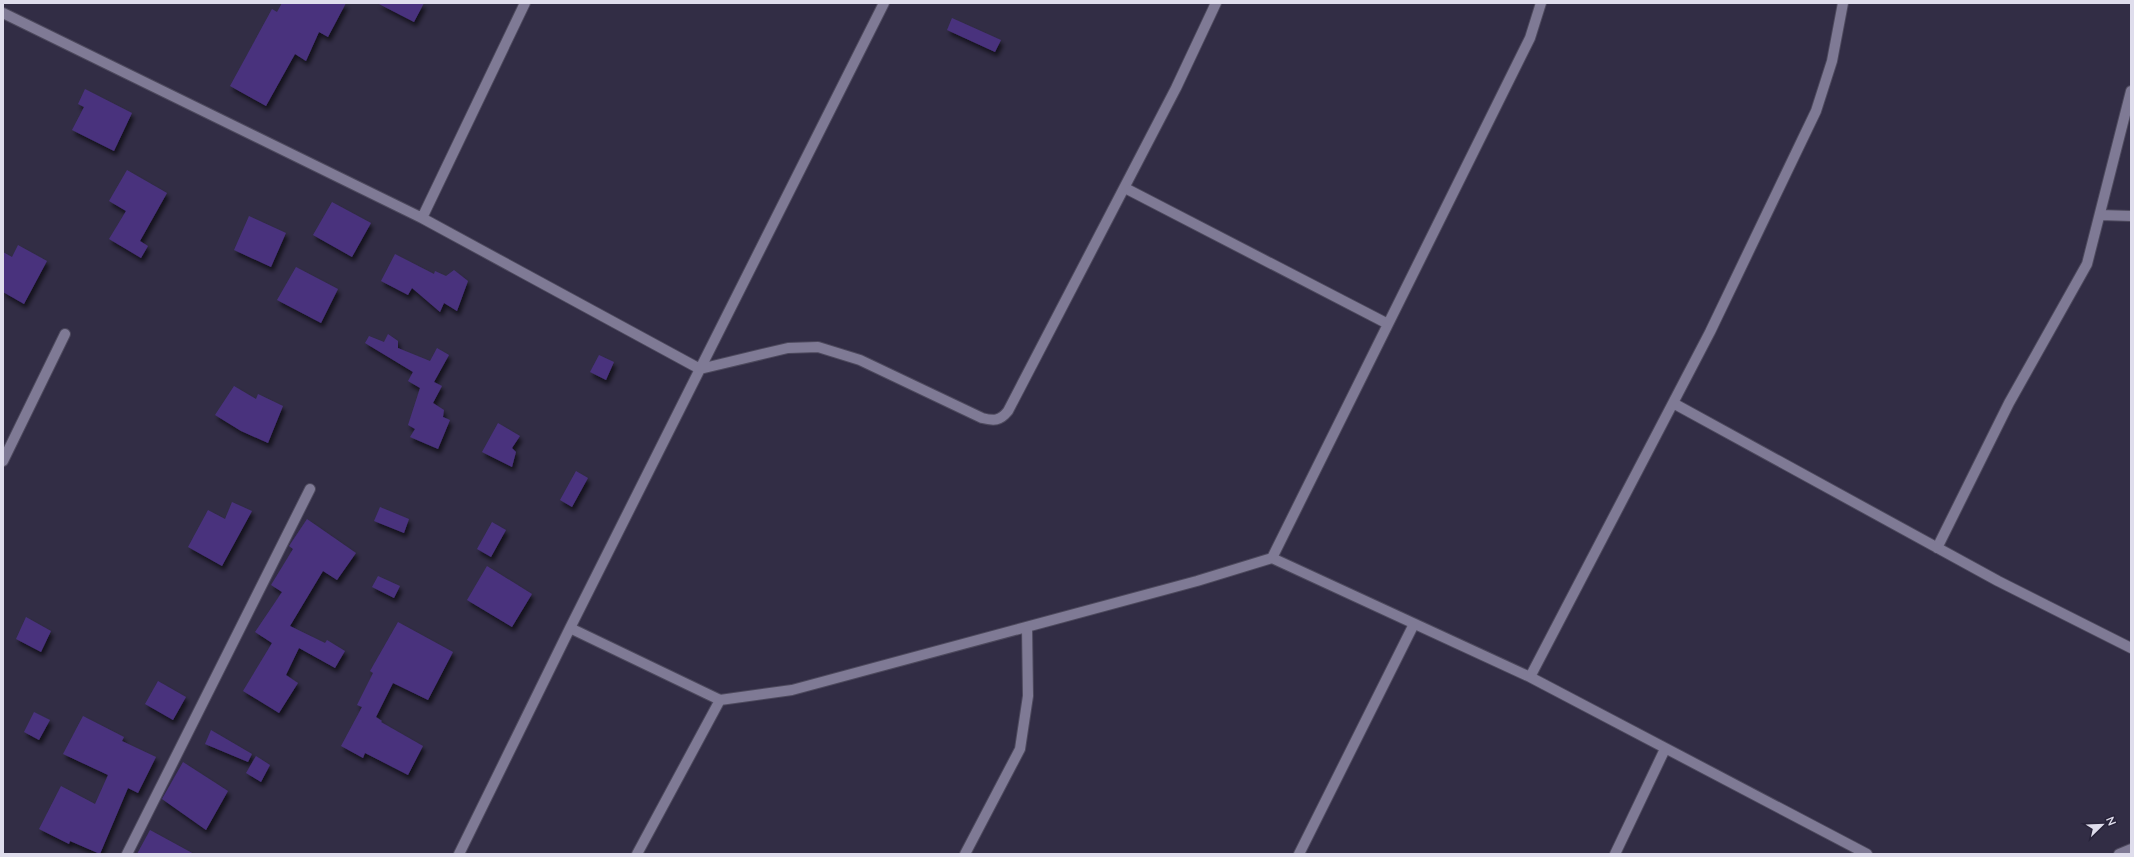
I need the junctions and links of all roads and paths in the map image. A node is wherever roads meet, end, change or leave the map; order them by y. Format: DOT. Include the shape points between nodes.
graph roads {
  1 [pos="525,3"];
  2 [pos="884,3"];
  3 [pos="1216,3"];
  4 [pos="1541,3"];
  5 [pos="1844,3"];
  6 [pos="3,13"];
  7 [pos="2131,91"];
  8 [pos="1124,188"];
  9 [pos="2100,215"];
  10 [pos="2131,216"];
  11 [pos="422,218"];
  12 [pos="1388,324"];
  13 [pos="65,334"];
  14 [pos="700,369"];
  15 [pos="1673,403"];
  16 [pos="3,461"];
  17 [pos="310,489"];
  18 [pos="1937,548"];
  19 [pos="1272,558"];
  20 [pos="1414,624"];
  21 [pos="1027,627"];
  22 [pos="570,628"];
  23 [pos="2131,648"];
  24 [pos="1530,678"];
  25 [pos="720,700"];
  26 [pos="1666,749"];
  27 [pos="2131,849"];
  28 [pos="127,854"];
  29 [pos="459,854"];
  30 [pos="636,854"];
  31 [pos="965,854"];
  32 [pos="1299,854"];
  33 [pos="1615,854"];
  34 [pos="1867,854"];
  35 [pos="2119,854"];
  1 -- 11 [label="street"];
  2 -- 14 [label="street"];
  3 -- 8 [label="street" via="1176,88"];
  4 -- 12 [label="street" via="1530,38"];
  5 -- 15 [label="street" via="1832,61 1816,111 1710,332"];
  6 -- 11 [label="street"];
  7 -- 9 [label="street"];
  8 -- 12 [label="street"];
  8 -- 14 [label="street" via="1002,419 994,421 982,418 860,360 818,347 788,348"];
  9 -- 10 [label="street"];
  9 -- 18 [label="street" via="2087,264 2009,403"];
  11 -- 14 [label="street"];
  12 -- 19 [label="street"];
  13 -- 16 [label="street"];
  14 -- 22 [label="street"];
  15 -- 18 [label="street"];
  15 -- 24 [label="street"];
  17 -- 28 [label="street"];
  18 -- 23 [label="street"];
  19 -- 20 [label="street"];
  19 -- 21 [label="street"];
  20 -- 24 [label="street"];
  20 -- 32 [label="street"];
  21 -- 25 [label="street" via="792,690"];
  21 -- 31 [label="street" via="1028,696 1020,749"];
  22 -- 25 [label="street"];
  22 -- 29 [label="street"];
  24 -- 26 [label="street"];
  25 -- 30 [label="street"];
  26 -- 33 [label="street"];
  26 -- 34 [label="street"];
  27 -- 35 [label="street"];
}
